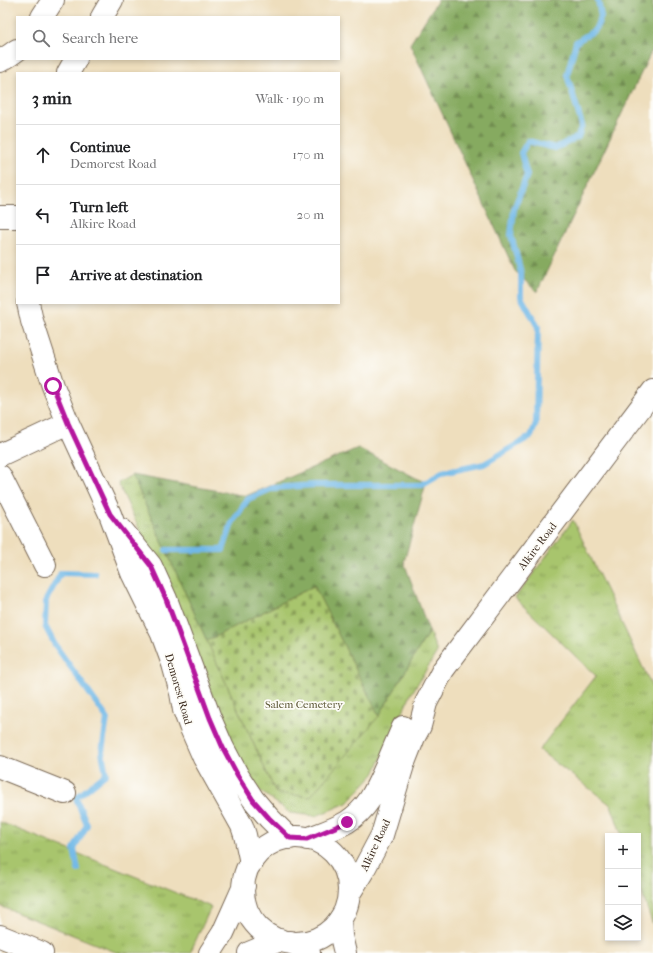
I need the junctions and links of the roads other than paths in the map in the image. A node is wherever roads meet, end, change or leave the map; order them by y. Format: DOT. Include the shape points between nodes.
graph roads {
  1 [pos="53,0"];
  2 [pos="112,0"];
  3 [pos="43,16"];
  4 [pos="103,16"];
  5 [pos="16,51"];
  6 [pos="75,60"];
  7 [pos="0,61"];
  8 [pos="69,72"];
  9 [pos="0,217"];
  10 [pos="16,217"];
  11 [pos="28,304"];
  12 [pos="653,391"];
  13 [pos="68,423"];
  14 [pos="0,455"];
  15 [pos="0,476"];
  16 [pos="110,514"];
  17 [pos="45,565"];
  18 [pos="426,703"];
  19 [pos="0,767"];
  20 [pos="65,793"];
  21 [pos="298,838"];
  22 [pos="251,863"];
  23 [pos="244,886"];
  24 [pos="349,894"];
  25 [pos="340,919"];
  26 [pos="0,936"];
  27 [pos="285,941"];
  28 [pos="42,953"];
  29 [pos="210,953"];
  30 [pos="249,953"];
  31 [pos="309,953"];
  32 [pos="344,953"];
  1 -- 3 [label="main road"];
  2 -- 4 [label="main road"];
  5 -- 7 [label="main road"];
  6 -- 8 [label="main road"];
  9 -- 10 [label="main road"];
  11 -- 13 [label="main road, Demorest Road" via="53,386"];
  12 -- 18 [label="main road, Alkire Road" via="450,660"];
  13 -- 14 [label="main road"];
  13 -- 16 [label="main road, Demorest Road"];
  15 -- 17 [label="main road"];
  16 -- 21 [label="main road, Demorest Road" via="151,566 166,599 210,718 238,776 253,800 269,818"];
  16 -- 22 [label="main road, Demorest Road" via="132,573 162,634 190,726 204,758 242,826"];
  18 -- 21 [label="main road, Alkire Road" via="404,724 368,803 347,822"];
  18 -- 24 [label="main road, Alkire Road" via="420,726 403,765 382,835"];
  19 -- 20 [label="main road"];
  21 -- 22 [label="main road" via="282,840 268,846"];
  21 -- 24 [label="main road" via="321,844 337,857 346,874"];
  22 -- 23 [label="main road"];
  23 -- 27 [label="main road" via="245,903 254,922 266,933"];
  23 -- 29 [label="main road" via="223,933"];
  24 -- 25 [label="main road"];
  25 -- 27 [label="main road" via="321,936 306,942"];
  25 -- 32 [label="main road"];
  26 -- 28 [label="main road"];
  27 -- 30 [label="main road"];
  27 -- 31 [label="main road"];
}
